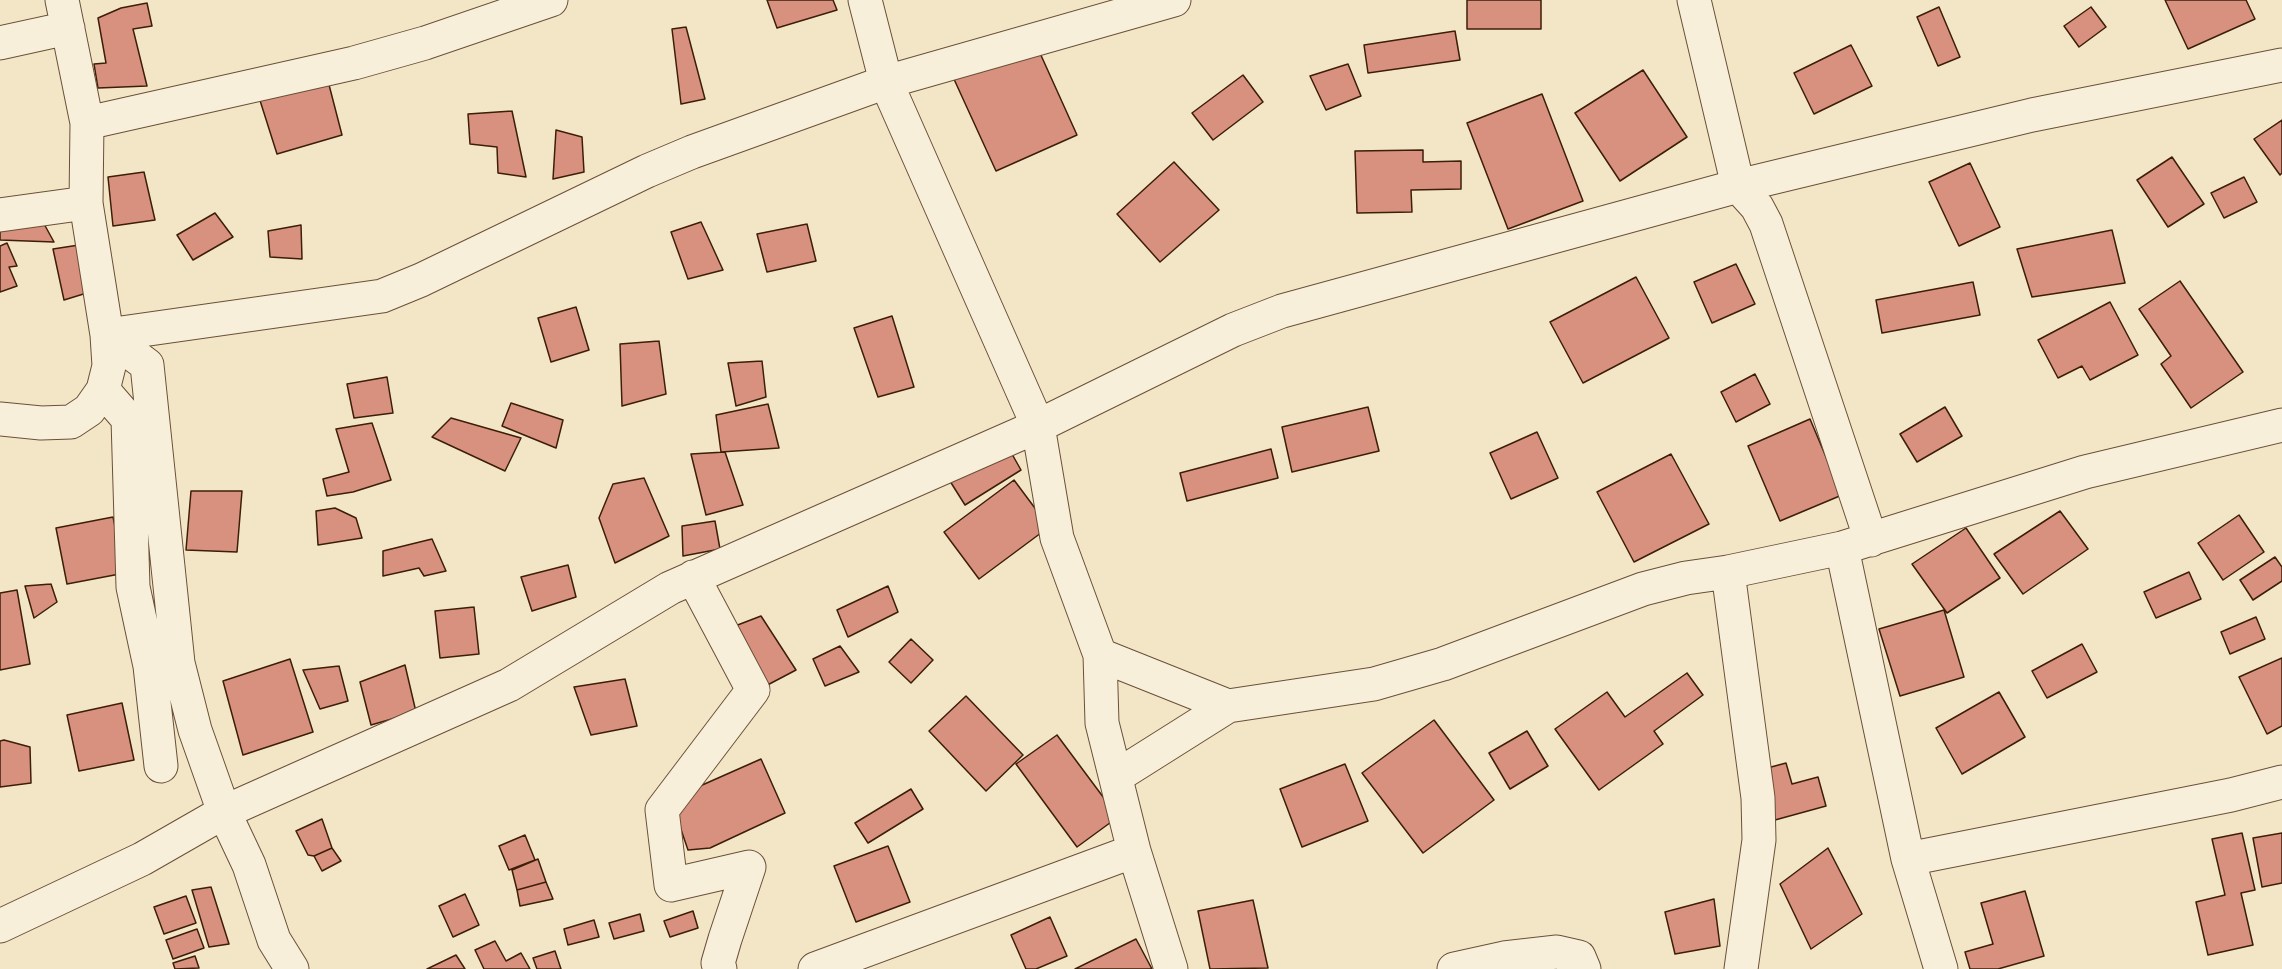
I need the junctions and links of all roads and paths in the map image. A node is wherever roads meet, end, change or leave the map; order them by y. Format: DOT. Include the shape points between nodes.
graph roads {
  1 [pos="551,0"];
  2 [pos="865,0"];
  3 [pos="1174,0"];
  4 [pos="1694,0"];
  5 [pos="65,14"];
  6 [pos="0,43"];
  7 [pos="2282,65"];
  8 [pos="886,82"];
  9 [pos="87,123"];
  10 [pos="1738,186"];
  11 [pos="86,203"];
  12 [pos="0,215"];
  13 [pos="107,335"];
  14 [pos="103,390"];
  15 [pos="0,419"];
  16 [pos="2282,425"];
  17 [pos="1038,426"];
  18 [pos="1857,544"];
  19 [pos="1728,572"];
  20 [pos="693,577"];
  21 [pos="1100,655"];
  22 [pos="1228,706"];
  23 [pos="161,766"];
  24 [pos="1117,776"];
  25 [pos="2282,782"];
  26 [pos="224,812"];
  27 [pos="1134,851"];
  28 [pos="1908,859"];
  29 [pos="0,926"];
  30 [pos="884,958"];
  31 [pos="1505,964"];
  32 [pos="292,969"];
  33 [pos="720,969"];
  34 [pos="815,969"];
  35 [pos="1171,969"];
  36 [pos="1454,969"];
  37 [pos="1584,969"];
  38 [pos="1741,969"];
  39 [pos="1941,969"];
  1 -- 9 [label="street" via="354,63"];
  2 -- 8 [label="street"];
  3 -- 8 [label="street"];
  4 -- 10 [label="street"];
  5 -- 6 [label="street"];
  5 -- 9 [label="street"];
  7 -- 10 [label="street" via="2032,115"];
  8 -- 13 [label="street" via="647,171 382,296"];
  8 -- 17 [label="street"];
  9 -- 11 [label="street"];
  10 -- 17 [label="street" via="1282,311 1233,330"];
  10 -- 18 [label="street" via="1766,224"];
  11 -- 12 [label="street"];
  11 -- 13 [label="street"];
  13 -- 14 [label="street" via="109,366"];
  13 -- 26 [label="street" via="147,365 178,663 195,730"];
  14 -- 15 [label="street" via="89,410 71,422"];
  14 -- 23 [label="street" via="128,419 133,587 150,666"];
  16 -- 18 [label="street" via="2085,472"];
  17 -- 20 [label="street"];
  17 -- 21 [label="street" via="1057,538"];
  18 -- 19 [label="street"];
  18 -- 28 [label="street"];
  19 -- 22 [label="street" via="1643,589 1443,664 1374,684"];
  19 -- 38 [label="street" via="1758,798 1759,840"];
  20 -- 26 [label="street" via="508,685"];
  20 -- 33 [label="street" via="753,690 662,810 671,885 749,867 718,963"];
  21 -- 22 [label="street"];
  21 -- 24 [label="street" via="1102,723"];
  22 -- 24 [label="street"];
  24 -- 27 [label="street"];
  25 -- 28 [label="street"];
  26 -- 29 [label="street" via="142,859"];
  26 -- 32 [label="street" via="249,865 274,940"];
  27 -- 30 [label="street"];
  27 -- 35 [label="street"];
  28 -- 39 [label="street"];
  30 -- 34 [label="street"];
  31 -- 36 [label="street"];
  31 -- 37 [label="street" via="1557,952 1579,957"];
}
